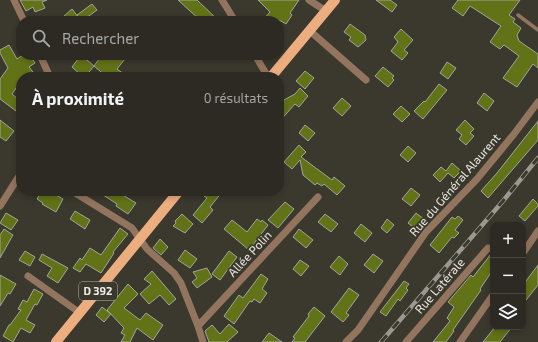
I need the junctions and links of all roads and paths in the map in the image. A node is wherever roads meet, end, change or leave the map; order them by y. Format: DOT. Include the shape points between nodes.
graph roads {
  1 [pos="14,0"];
  2 [pos="222,0"];
  3 [pos="309,0"];
  4 [pos="335,0"];
  5 [pos="326,11"];
  6 [pos="518,15"];
  7 [pos="22,16"];
  8 [pos="231,16"];
  9 [pos="538,30"];
  10 [pos="310,31"];
  11 [pos="42,60"];
  12 [pos="258,60"];
  13 [pos="48,72"];
  14 [pos="265,72"];
  15 [pos="275,72"];
  16 [pos="366,80"];
  17 [pos="538,102"];
  18 [pos="16,181"];
  19 [pos="80,196"];
  20 [pos="175,196"];
  21 [pos="318,197"];
  22 [pos="0,206"];
  23 [pos="538,231"];
  24 [pos="140,239"];
  25 [pos="490,248"];
  26 [pos="526,249"];
  27 [pos="28,276"];
  28 [pos="490,299"];
  29 [pos="80,313"];
  30 [pos="198,326"];
  31 [pos="56,342"];
  32 [pos="203,342"];
  33 [pos="346,342"];
  34 [pos="406,342"];
  35 [pos="460,342"];
  1 -- 7 [label="street"];
  2 -- 8 [label="street"];
  3 -- 5 [label="street"];
  4 -- 5 [label="main road"];
  5 -- 10 [label="main road"];
  6 -- 9 [label="lane"];
  10 -- 15 [label="main road"];
  10 -- 16 [label="street"];
  11 -- 13 [label="street"];
  12 -- 14 [label="street"];
  17 -- 33 [label="street, Rue du Général Alaurent" via="477,178 426,232 358,330"];
  18 -- 22 [label="street"];
  19 -- 24 [label="street" via="132,228"];
  20 -- 24 [label="main road, D 392"];
  21 -- 30 [label="street, Allée Polin"];
  23 -- 26 [label="street"];
  24 -- 29 [label="main road, D 392"];
  24 -- 30 [label="street" via="178,278"];
  25 -- 34 [label="street, Rue Latérale"];
  27 -- 29 [label="street"];
  28 -- 35 [label="street"];
  29 -- 31 [label="main road, D 392"];
  30 -- 32 [label="street"];
}
